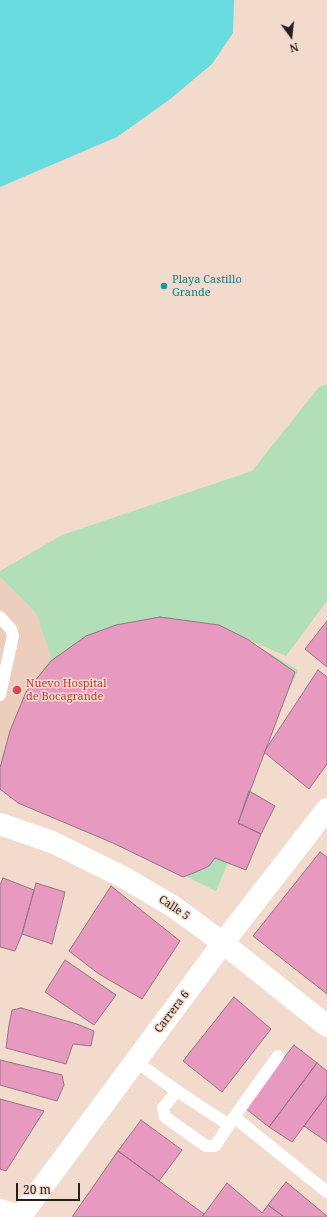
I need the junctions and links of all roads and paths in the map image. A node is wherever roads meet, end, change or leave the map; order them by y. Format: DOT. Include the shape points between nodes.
graph roads {
  1 [pos="0,617"];
  2 [pos="0,695"];
  3 [pos="327,808"];
  4 [pos="0,824"];
  5 [pos="223,943"];
  6 [pos="327,1026"];
  7 [pos="278,1056"];
  8 [pos="135,1061"];
  9 [pos="177,1091"];
  10 [pos="232,1121"];
  11 [pos="327,1192"];
  12 [pos="0,1210"];
  13 [pos="20,1217"];
  1 -- 2 [label="lane" via="11,629 13,636"];
  3 -- 5 [label="street, Carrera 6"];
  4 -- 5 [label="street, Calle 5" via="52,842 123,877 174,906"];
  5 -- 6 [label="street, Calle 5"];
  5 -- 8 [label="street, Carrera 6"];
  7 -- 10 [label="lane"];
  8 -- 9 [label="lane"];
  8 -- 13 [label="street, Carrera 6"];
  9 -- 10 [label="lane"];
  9 -- 10 [label="lane" via="163,1108 165,1116 206,1146 215,1146"];
  10 -- 11 [label="lane"];
  12 -- 13 [label="street"];
}
